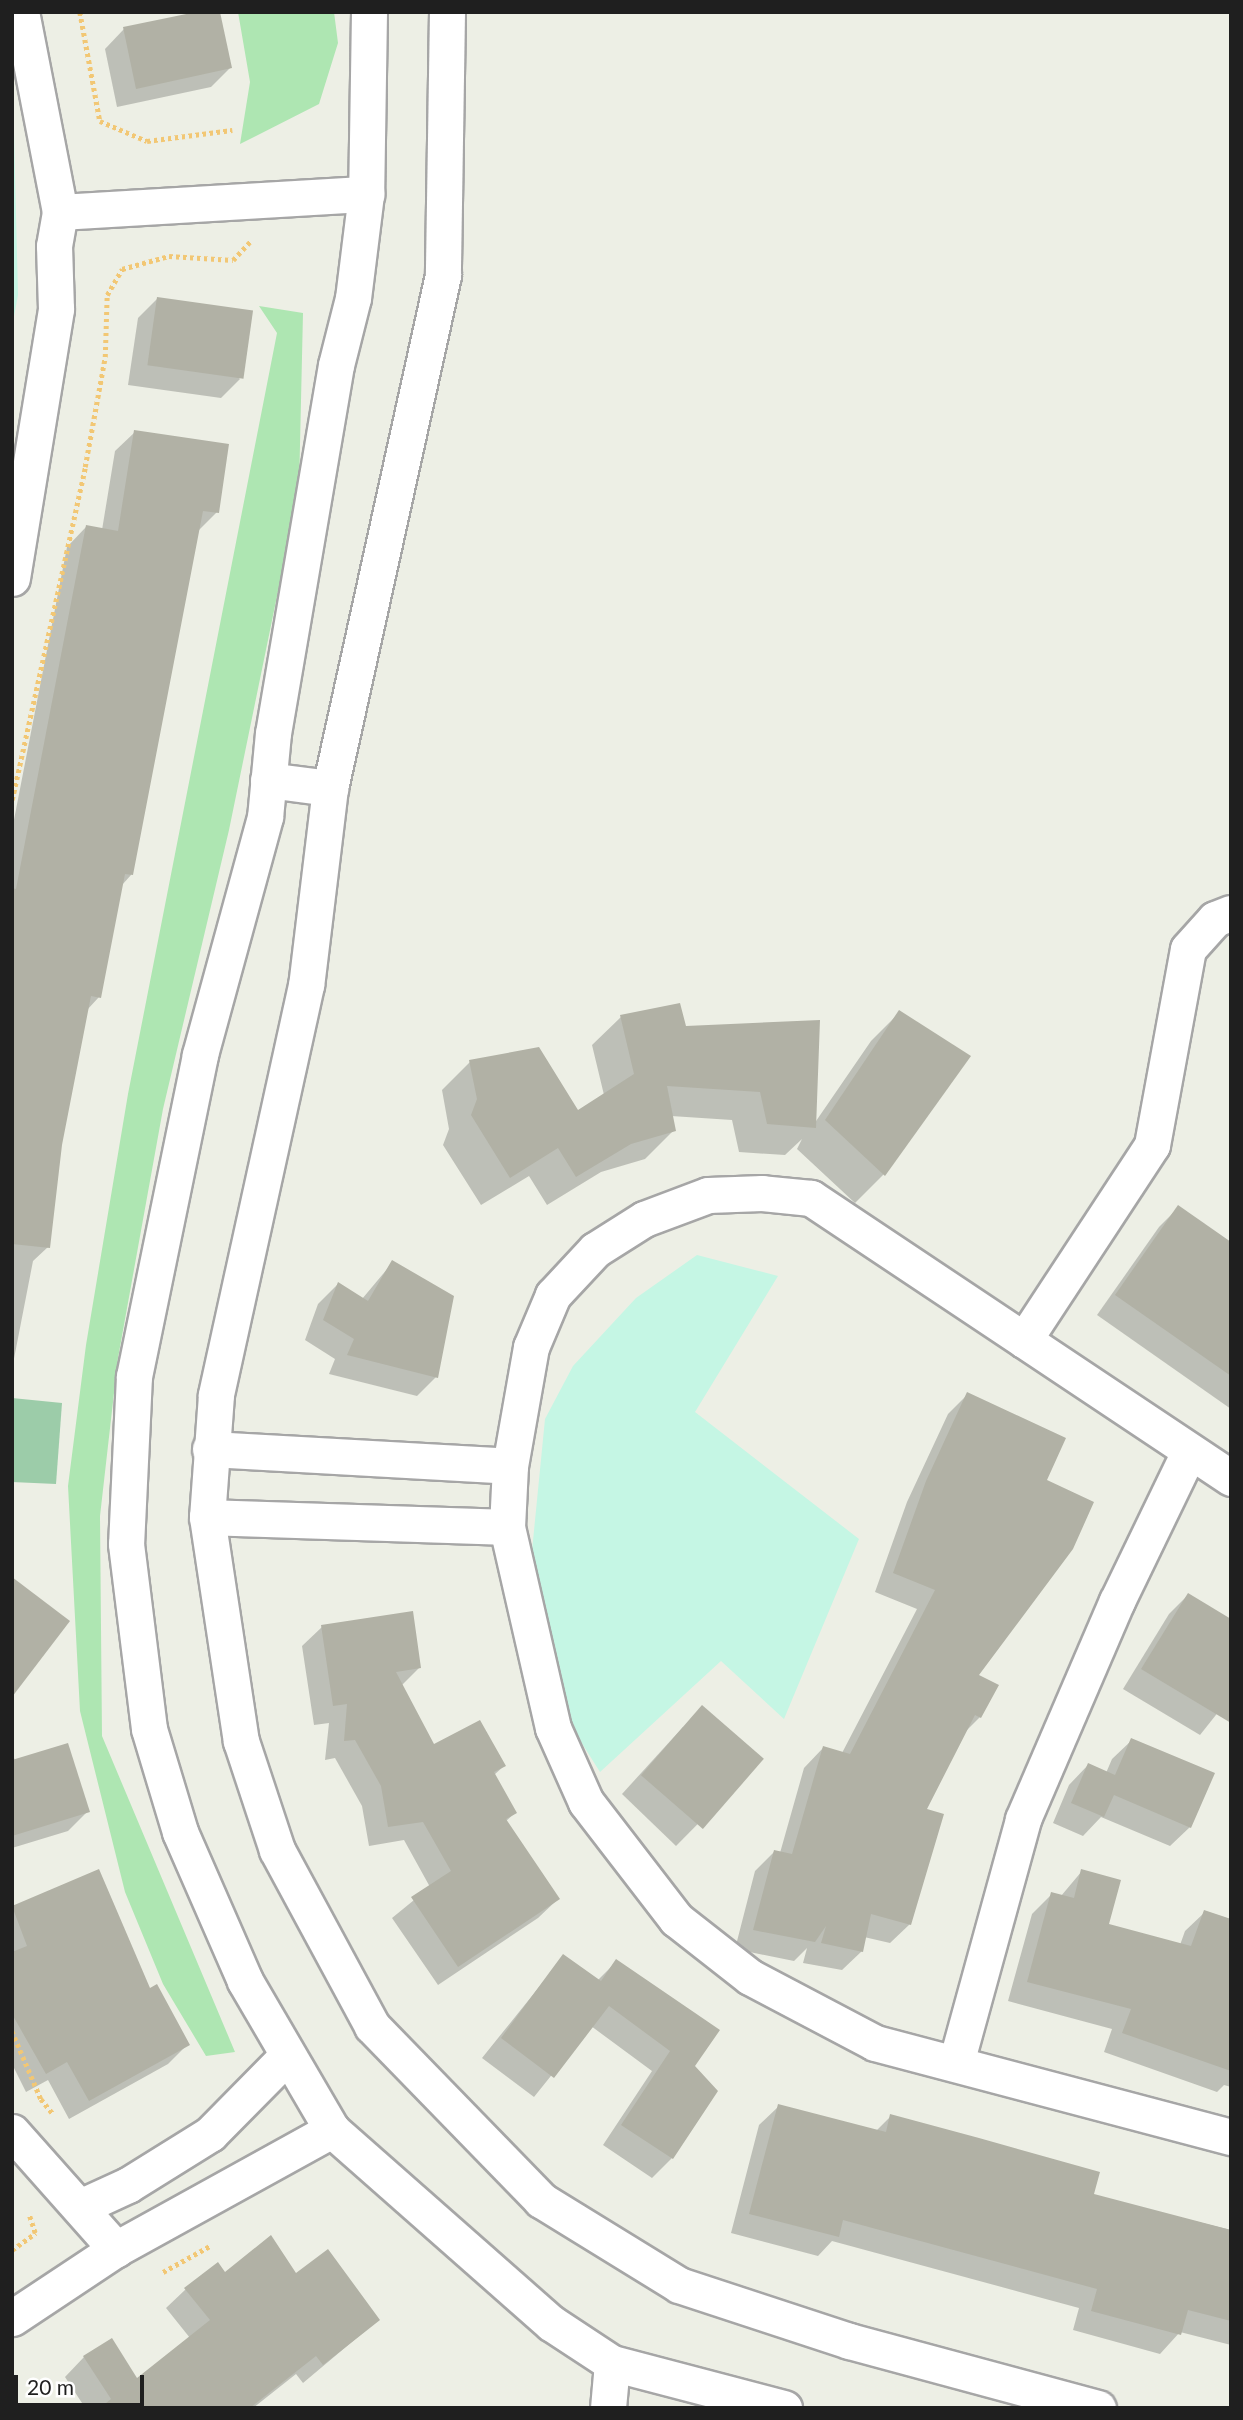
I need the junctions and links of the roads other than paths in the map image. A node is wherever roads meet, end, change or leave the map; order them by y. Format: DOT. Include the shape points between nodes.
graph roads {
  1 [pos="22,12"];
  2 [pos="369,12"];
  3 [pos="447,12"];
  4 [pos="366,194"];
  5 [pos="60,212"];
  6 [pos="12,578"];
  7 [pos="268,780"];
  8 [pos="330,788"];
  9 [pos="1231,913"];
  10 [pos="1024,1340"];
  11 [pos="210,1449"];
  12 [pos="1189,1452"];
  13 [pos="510,1466"];
  14 [pos="1231,1478"];
  15 [pos="207,1517"];
  16 [pos="507,1527"];
  17 [pos="286,2057"];
  18 [pos="956,2063"];
  19 [pos="332,2130"];
  20 [pos="12,2132"];
  21 [pos="1231,2137"];
  22 [pos="80,2207"];
  23 [pos="116,2249"];
  24 [pos="12,2318"];
  25 [pos="612,2363"];
  26 [pos="608,2408"];
  27 [pos="784,2408"];
  28 [pos="1098,2408"];
  1 -- 5 [label="street"];
  2 -- 4 [label="street"];
  3 -- 8 [label="street" via="443,275"];
  4 -- 5 [label="street"];
  4 -- 7 [label="street" via="353,298 334,379"];
  5 -- 6 [label="street" via="54,246 56,309"];
  7 -- 8 [label="street"];
  7 -- 17 [label="street" via="259,843 200,1055 134,1376 127,1544 149,1729 180,1832 245,1981"];
  8 -- 11 [label="street" via="306,985 216,1395"];
  9 -- 10 [label="street" via="1215,919 1188,949 1152,1145"];
  10 -- 12 [label="street"];
  10 -- 13 [label="street" via="811,1198 762,1193 708,1195 644,1219 595,1250 553,1295 531,1347"];
  11 -- 13 [label="street"];
  11 -- 15 [label="street"];
  12 -- 14 [label="street"];
  12 -- 18 [label="street" via="1117,1601 1023,1819"];
  13 -- 16 [label="street"];
  15 -- 16 [label="street"];
  15 -- 28 [label="street" via="241,1741 277,1850 373,2026 541,2200 679,2285 849,2341"];
  16 -- 18 [label="street" via="553,1727 586,1802 676,1919 750,1977 808,2011 876,2043"];
  17 -- 19 [label="street"];
  17 -- 22 [label="street" via="210,2134 128,2185"];
  18 -- 21 [label="street"];
  19 -- 23 [label="street"];
  19 -- 25 [label="street" via="551,2323"];
  20 -- 22 [label="street"];
  22 -- 23 [label="street"];
  23 -- 24 [label="street"];
  25 -- 26 [label="street"];
  25 -- 27 [label="street"];
}
